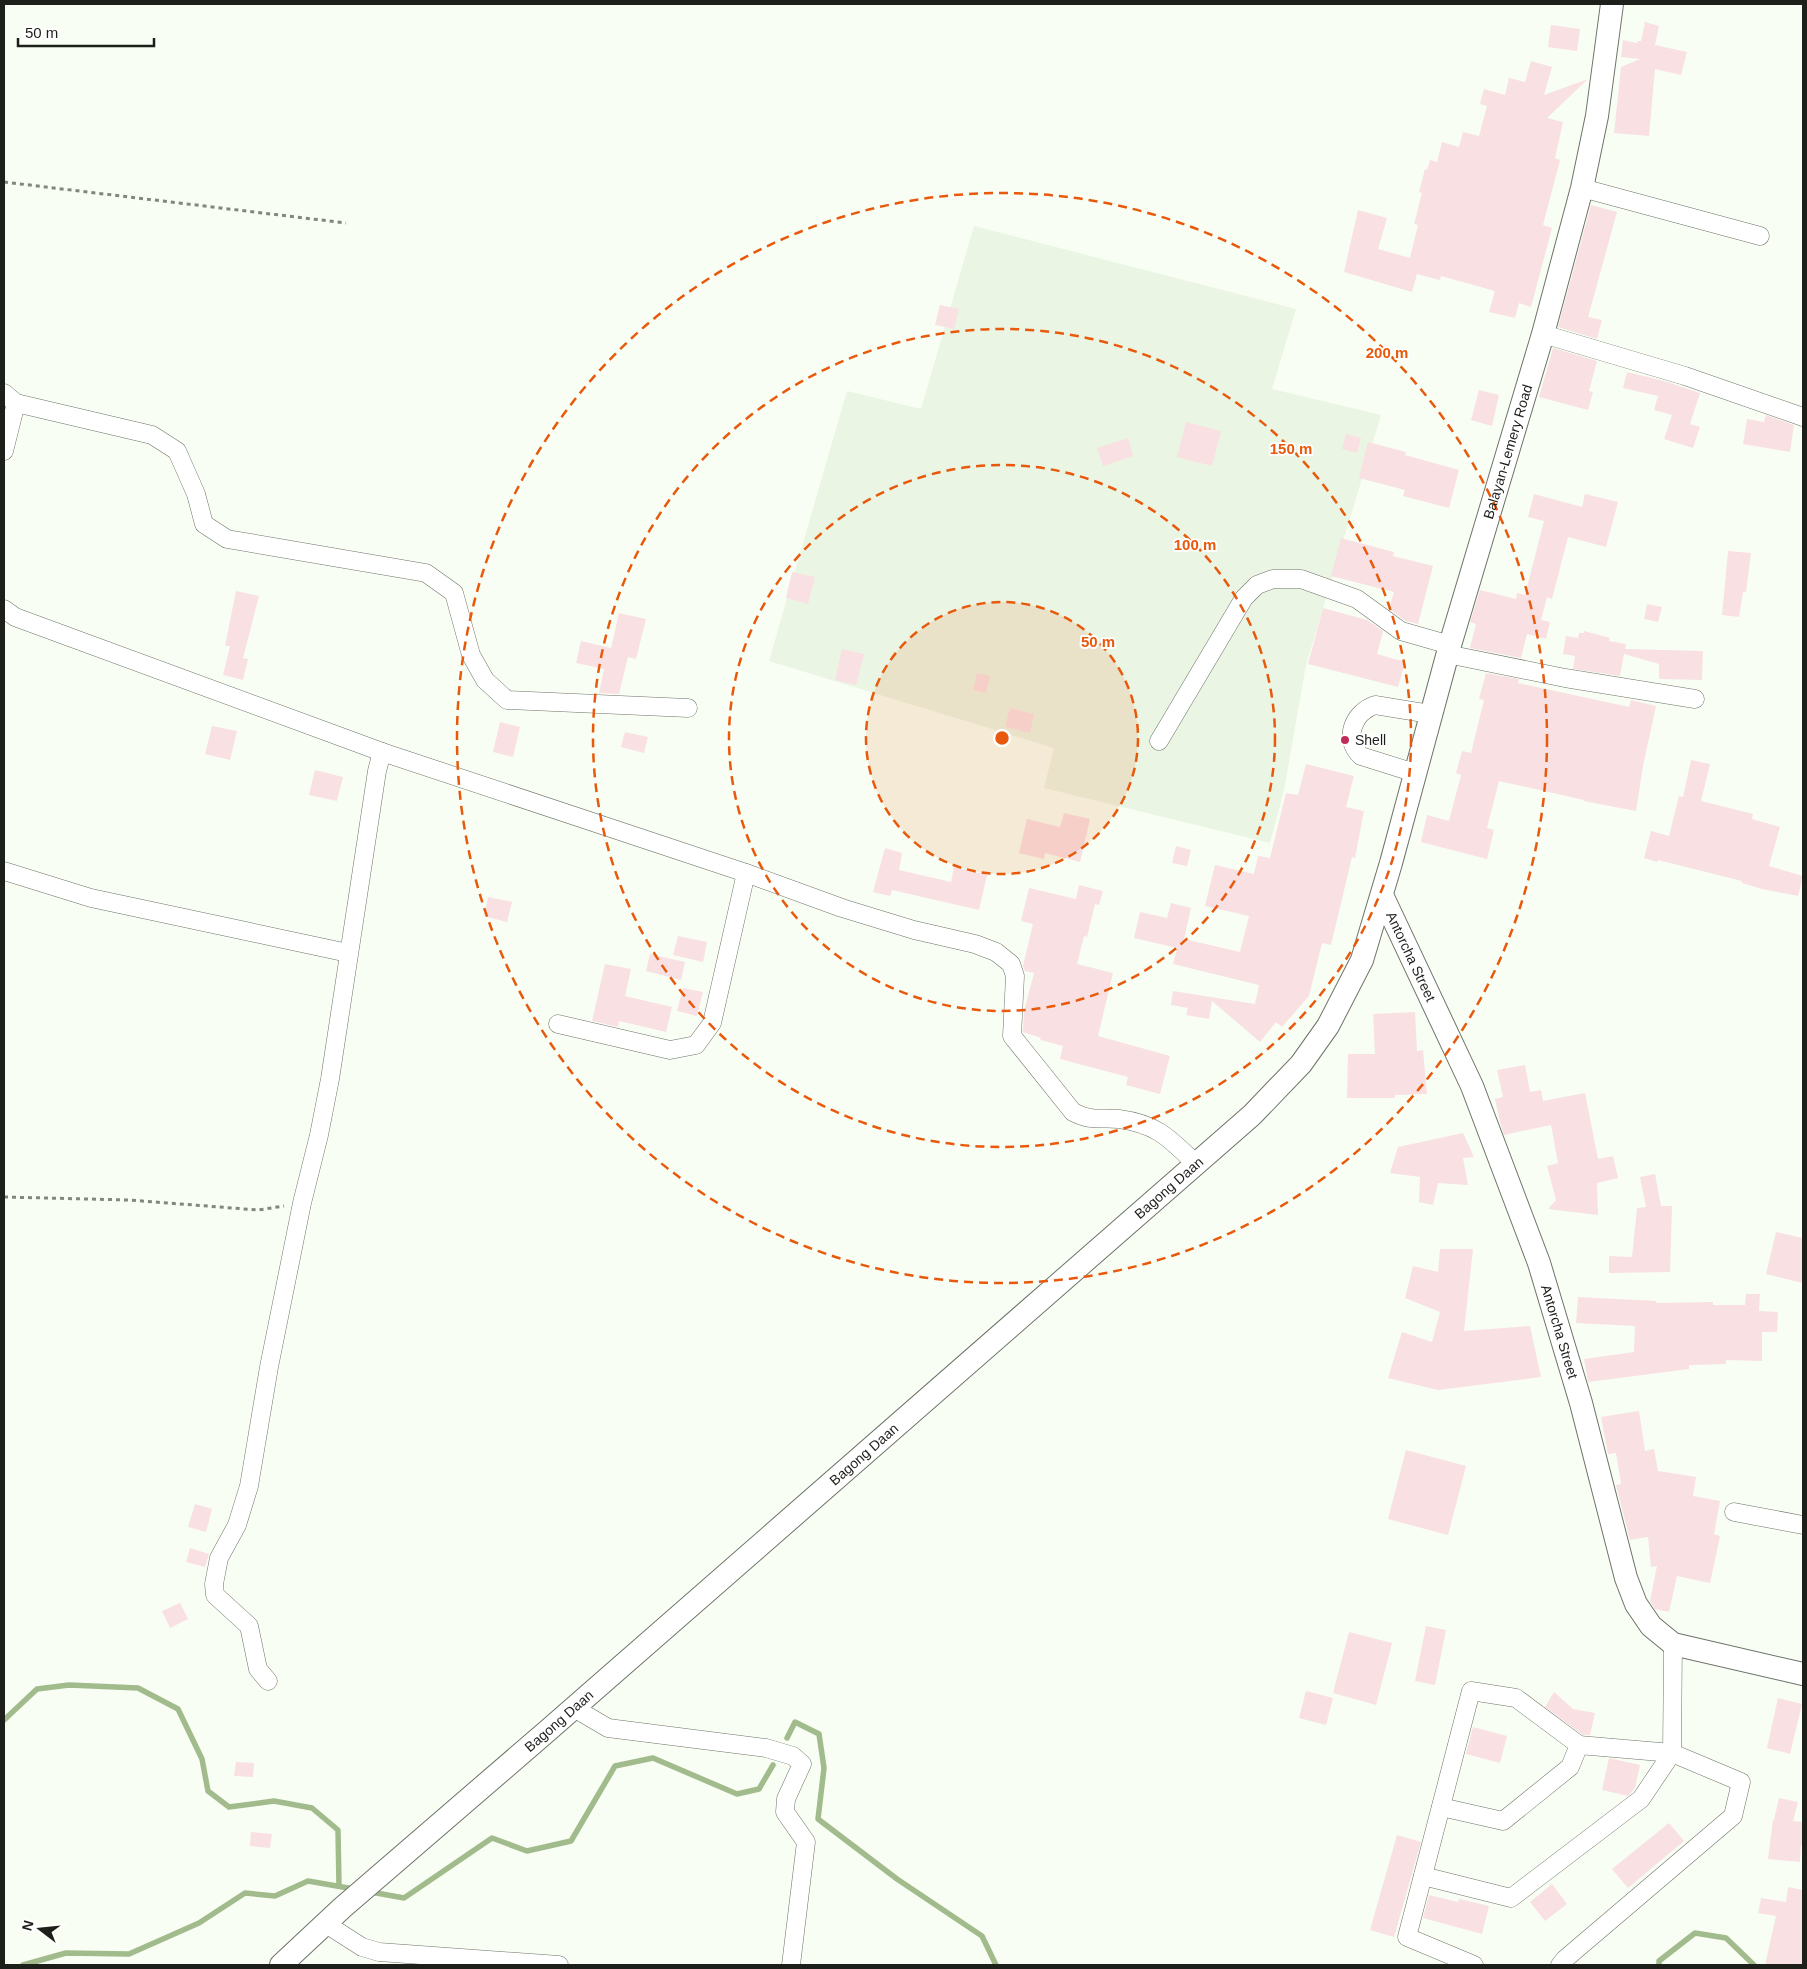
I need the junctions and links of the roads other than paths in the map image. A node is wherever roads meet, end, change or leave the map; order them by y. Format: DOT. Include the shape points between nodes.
graph roads {
  1 [pos="1611,4"];
  2 [pos="1582,188"];
  3 [pos="1760,236"];
  4 [pos="1543,334"];
  5 [pos="10,398"];
  6 [pos="1803,417"];
  7 [pos="4,451"];
  8 [pos="4,609"];
  9 [pos="1448,650"];
  10 [pos="1695,699"];
  11 [pos="688,708"];
  12 [pos="1430,714"];
  13 [pos="1159,741"];
  14 [pos="382,752"];
  15 [pos="1414,773"];
  16 [pos="4,871"];
  17 [pos="746,873"];
  18 [pos="1382,895"];
  19 [pos="348,953"];
  20 [pos="558,1024"];
  21 [pos="1195,1163"];
  22 [pos="1734,1512"];
  23 [pos="1803,1525"];
  24 [pos="1673,1644"];
  25 [pos="1803,1674"];
  26 [pos="268,1681"];
  27 [pos="574,1708"];
  28 [pos="1579,1744"];
  29 [pos="1672,1753"];
  30 [pos="1442,1807"];
  31 [pos="1423,1876"];
  32 [pos="326,1924"];
  33 [pos="281,1965"];
  34 [pos="559,1965"];
  35 [pos="791,1965"];
  36 [pos="1474,1965"];
  37 [pos="1560,1965"];
  1 -- 2 [label="main road, Balayan-Lemery Road" via="1597,116"];
  2 -- 3 [label="street"];
  2 -- 4 [label="main road, Balayan-Lemery Road"];
  4 -- 6 [label="street" via="1685,376"];
  4 -- 9 [label="main road, Balayan-Lemery Road"];
  5 -- 7 [label="street"];
  5 -- 11 [label="street" via="152,435 177,451 196,494 204,524 227,539 426,573 454,593 471,655 485,680 507,700"];
  8 -- 14 [label="street" via="15,617"];
  9 -- 10 [label="street" via="1565,678"];
  9 -- 12 [label="main road, Balayan-Lemery Road"];
  9 -- 13 [label="street" via="1401,631 1357,599 1333,589 1301,579 1273,579 1257,585 1244,598"];
  12 -- 15 [label="main road, Balayan-Lemery Road"];
  12 -- 15 [label="street" via="1375,705 1359,714 1352,730 1354,750 1361,756"];
  14 -- 17 [label="street"];
  14 -- 19 [label="street"];
  15 -- 18 [label="main road, Balayan-Lemery Road"];
  16 -- 19 [label="street" via="91,898"];
  17 -- 20 [label="street" via="712,1022 696,1045 670,1050"];
  17 -- 21 [label="street" via="842,908 996,952 1011,964 1015,976 1012,1036 1073,1112 1083,1117 1117,1119 1156,1129"];
  18 -- 21 [label="main road, Bagong Daan" via="1362,960 1328,1026 1301,1064 1252,1115"];
  18 -- 24 [label="main road, Antorcha Street" via="1472,1086 1539,1263 1581,1403 1626,1578 1636,1604 1651,1626"];
  19 -- 26 [label="street" via="330,1079 302,1203 256,1435 249,1486 237,1525 219,1558 214,1584 215,1595 249,1626 258,1669"];
  21 -- 27 [label="main road, Bagong Daan"];
  22 -- 23 [label="street"];
  24 -- 25 [label="main road, Antorcha Street"];
  24 -- 29 [label="street"];
  27 -- 32 [label="main road, Bagong Daan"];
  27 -- 35 [label="street" via="608,1728 766,1748 794,1756 802,1764 786,1799 785,1812 806,1842"];
  28 -- 29 [label="street"];
  28 -- 30 [label="street" via="1570,1767 1503,1821"];
  28 -- 30 [label="street" via="1516,1698 1472,1691"];
  29 -- 31 [label="street" via="1641,1799 1511,1898"];
  29 -- 37 [label="street" via="1741,1782 1733,1816"];
  30 -- 31 [label="street"];
  31 -- 36 [label="street" via="1407,1937"];
  32 -- 33 [label="main road, Bagong Daan"];
  32 -- 34 [label="street" via="362,1947 379,1952"];
}
